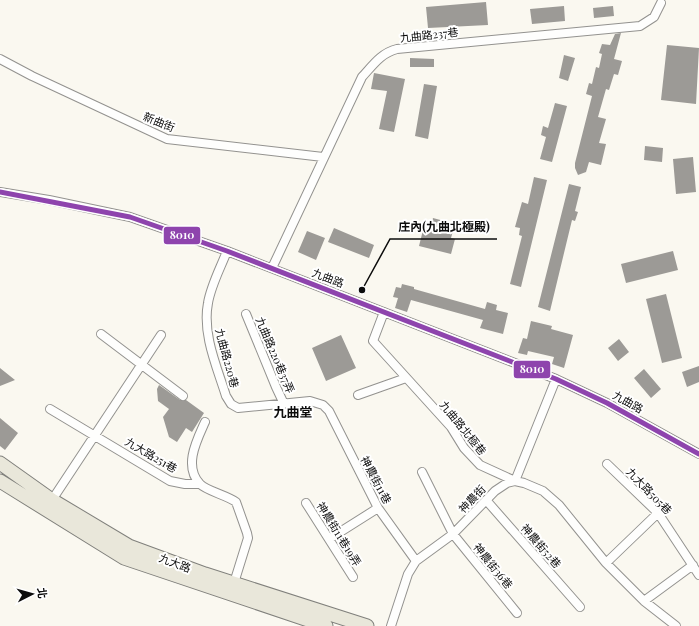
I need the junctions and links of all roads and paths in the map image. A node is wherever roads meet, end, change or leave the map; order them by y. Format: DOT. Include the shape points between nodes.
graph roads {
  1 [pos="661,3"];
  2 [pos="0,59"];
  3 [pos="324,157"];
  4 [pos="0,192"];
  5 [pos="227,250"];
  6 [pos="272,268"];
  7 [pos="384,312"];
  8 [pos="246,314"];
  9 [pos="101,334"];
  10 [pos="161,335"];
  11 [pos="142,364"];
  12 [pos="406,378"];
  13 [pos="556,379"];
  14 [pos="358,395"];
  15 [pos="183,396"];
  16 [pos="284,404"];
  17 [pos="323,405"];
  18 [pos="50,409"];
  19 [pos="205,422"];
  20 [pos="94,435"];
  21 [pos="699,454"];
  22 [pos="0,463"];
  23 [pos="607,464"];
  24 [pos="422,472"];
  25 [pos="0,481"];
  26 [pos="515,481"];
  27 [pos="200,484"];
  28 [pos="52,500"];
  29 [pos="486,500"];
  30 [pos="306,503"];
  31 [pos="378,508"];
  32 [pos="658,513"];
  33 [pos="453,534"];
  34 [pos="329,540"];
  35 [pos="416,562"];
  36 [pos="606,563"];
  37 [pos="693,565"];
  38 [pos="699,575"];
  39 [pos="352,577"];
  40 [pos="234,583"];
  41 [pos="644,601"];
  42 [pos="580,607"];
  43 [pos="517,613"];
  44 [pos="326,626"];
  45 [pos="367,626"];
  46 [pos="391,626"];
  47 [pos="676,626"];
  1 -- 3 [label="street, 九曲路237巷" via="654,17 640,26 387,51 362,77"];
  2 -- 3 [label="street, 新曲街" via="167,139"];
  3 -- 6 [label="street, 九曲路237巷"];
  4 -- 5 [label="street, 九曲路" via="130,217"];
  5 -- 6 [label="street, 九曲路"];
  5 -- 16 [label="street, 九曲路220巷" via="210,294 206,316 207,330 226,396 231,404 238,408"];
  6 -- 7 [label="street, 九曲路"];
  7 -- 12 [label="street, 九曲路北極巷" via="374,341"];
  7 -- 13 [label="street, 九曲路"];
  8 -- 16 [label="street, 九曲路220巷37弄"];
  9 -- 11 [label="street"];
  10 -- 11 [label="street"];
  11 -- 15 [label="street"];
  11 -- 20 [label="street"];
  12 -- 14 [label="street"];
  12 -- 26 [label="street, 九曲路北極巷" via="451,427 464,448 480,465"];
  13 -- 21 [label="street, 九曲路" via="607,403"];
  13 -- 26 [label="street"];
  16 -- 17 [label="street, 九曲路220巷" via="310,401"];
  17 -- 31 [label="street, 神農街11巷" via="329,411"];
  18 -- 20 [label="street, 九大路251巷"];
  19 -- 27 [label="street" via="194,449 192,464"];
  20 -- 27 [label="street, 九大路251巷" via="170,481"];
  20 -- 28 [label="street"];
  22 -- 28 [label="main road, 九大路"];
  23 -- 32 [label="street, 九大路505巷"];
  24 -- 33 [label="street, 神農街36巷"];
  25 -- 44 [label="main road, 九大路" via="124,558"];
  26 -- 29 [label="street, 神農街" via="507,483"];
  26 -- 36 [label="street, 九曲路北極巷" via="524,482 543,491 559,504"];
  27 -- 40 [label="street" via="236,502 248,533"];
  28 -- 40 [label="main road, 九大路" via="129,546"];
  29 -- 33 [label="street, 神農街"];
  29 -- 42 [label="street, 神農街52巷"];
  30 -- 34 [label="street, 神農街11巷19弄"];
  31 -- 34 [label="street"];
  31 -- 35 [label="street, 神農街11巷"];
  32 -- 36 [label="street"];
  32 -- 37 [label="street, 九大路505巷"];
  33 -- 35 [label="street, 神農街"];
  33 -- 43 [label="street, 神農街36巷"];
  34 -- 39 [label="street, 神農街11巷19弄"];
  35 -- 46 [label="street, 神農街" via="408,574"];
  36 -- 41 [label="street, 九曲路北極巷"];
  37 -- 38 [label="street, 九大路505巷"];
  37 -- 41 [label="street"];
  40 -- 45 [label="main road, 九大路"];
  41 -- 47 [label="street, 九曲路北極巷"];
}
